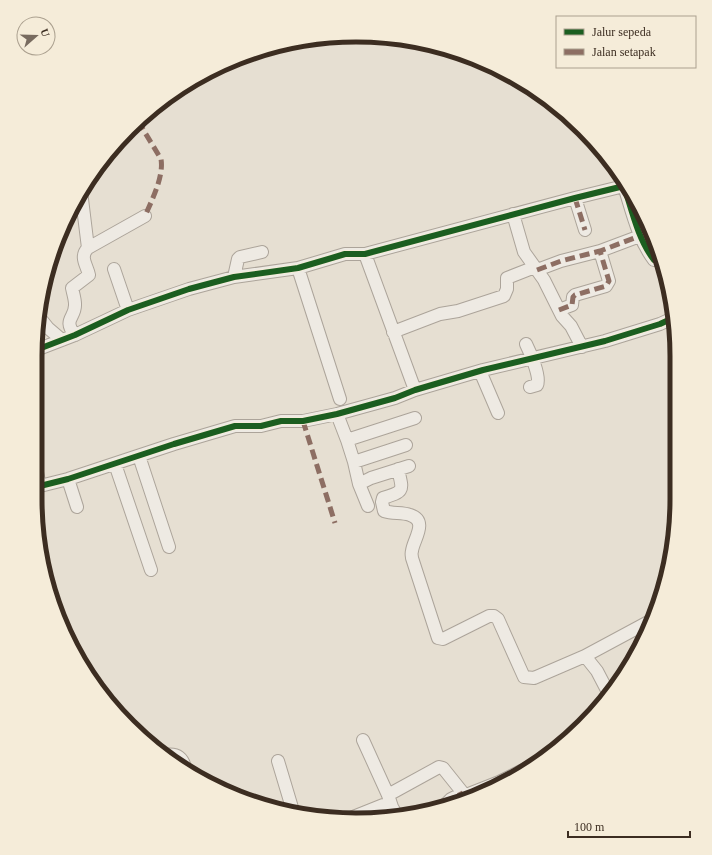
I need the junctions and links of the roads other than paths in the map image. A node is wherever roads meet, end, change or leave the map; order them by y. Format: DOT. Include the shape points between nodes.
graph roads {
  1 [pos="618,184"];
  2 [pos="575,198"];
  3 [pos="82,202"];
  4 [pos="513,214"];
  5 [pos="146,216"];
  6 [pos="641,224"];
  7 [pos="586,230"];
  8 [pos="640,236"];
  9 [pos="88,248"];
  10 [pos="600,251"];
  11 [pos="262,252"];
  12 [pos="365,254"];
  13 [pos="655,260"];
  14 [pos="298,268"];
  15 [pos="114,269"];
  16 [pos="536,269"];
  17 [pos="234,277"];
  18 [pos="128,310"];
  19 [pos="559,310"];
  20 [pos="668,320"];
  21 [pos="44,323"];
  22 [pos="393,332"];
  23 [pos="74,335"];
  24 [pos="62,340"];
  25 [pos="526,344"];
  26 [pos="42,348"];
  27 [pos="582,348"];
  28 [pos="532,359"];
  29 [pos="480,371"];
  30 [pos="530,388"];
  31 [pos="415,390"];
  32 [pos="340,399"];
  33 [pos="498,413"];
  34 [pos="337,414"];
  35 [pos="415,418"];
  36 [pos="347,440"];
  37 [pos="406,445"];
  38 [pos="139,456"];
  39 [pos="354,462"];
  40 [pos="115,464"];
  41 [pos="68,479"];
  42 [pos="359,484"];
  43 [pos="42,486"];
  44 [pos="368,506"];
  45 [pos="77,507"];
  46 [pos="169,547"];
  47 [pos="151,570"];
  48 [pos="644,624"];
  49 [pos="585,656"];
  50 [pos="606,688"];
  51 [pos="363,740"];
  52 [pos="174,754"];
  53 [pos="183,761"];
  54 [pos="278,761"];
  55 [pos="463,793"];
  56 [pos="388,795"];
  57 [pos="457,796"];
  58 [pos="292,806"];
  59 [pos="392,810"];
  60 [pos="394,810"];
  61 [pos="364,813"];
  1 -- 2 [label="street"];
  2 -- 4 [label="street"];
  2 -- 7 [label="street"];
  3 -- 9 [label="street"];
  4 -- 12 [label="street"];
  4 -- 16 [label="street" via="524,252"];
  5 -- 9 [label="street"];
  6 -- 8 [label="street"];
  8 -- 10 [label="street"];
  8 -- 13 [label="street"];
  9 -- 23 [label="street" via="83,254 89,275 72,288 75,304 69,324"];
  10 -- 16 [label="street"];
  10 -- 19 [label="street" via="608,284 575,295 572,305"];
  11 -- 17 [label="street" via="240,257"];
  12 -- 14 [label="street" via="345,254"];
  12 -- 22 [label="street"];
  14 -- 17 [label="street"];
  14 -- 32 [label="street"];
  15 -- 18 [label="street"];
  16 -- 19 [label="street"];
  16 -- 22 [label="street" via="507,278 504,296 440,314"];
  17 -- 18 [label="street"];
  18 -- 23 [label="street"];
  19 -- 27 [label="street"];
  20 -- 27 [label="street"];
  21 -- 24 [label="street"];
  22 -- 31 [label="street"];
  23 -- 24 [label="street"];
  24 -- 26 [label="street"];
  25 -- 28 [label="street"];
  27 -- 28 [label="street"];
  28 -- 29 [label="street"];
  28 -- 30 [label="street" via="538,383"];
  29 -- 31 [label="street"];
  29 -- 33 [label="street"];
  31 -- 34 [label="street"];
  34 -- 36 [label="street"];
  34 -- 38 [label="street" via="261,426 235,426"];
  35 -- 36 [label="street"];
  36 -- 39 [label="street"];
  37 -- 39 [label="street"];
  38 -- 40 [label="street"];
  38 -- 46 [label="street"];
  39 -- 42 [label="street"];
  40 -- 41 [label="street"];
  40 -- 47 [label="street"];
  41 -- 43 [label="street"];
  41 -- 45 [label="street"];
  42 -- 44 [label="street"];
  42 -- 49 [label="street" via="403,467 401,490 383,498 382,502 384,511 410,515 416,518 419,524 412,558 438,638 442,639 489,616 494,616 498,619 524,677 534,678"];
  48 -- 49 [label="street"];
  49 -- 50 [label="street"];
  51 -- 56 [label="street"];
  52 -- 53 [label="street"];
  54 -- 58 [label="street"];
  55 -- 56 [label="street" via="441,767"];
  55 -- 57 [label="street"];
  56 -- 60 [label="street"];
  59 -- 61 [label="street" via="383,805"];
}
